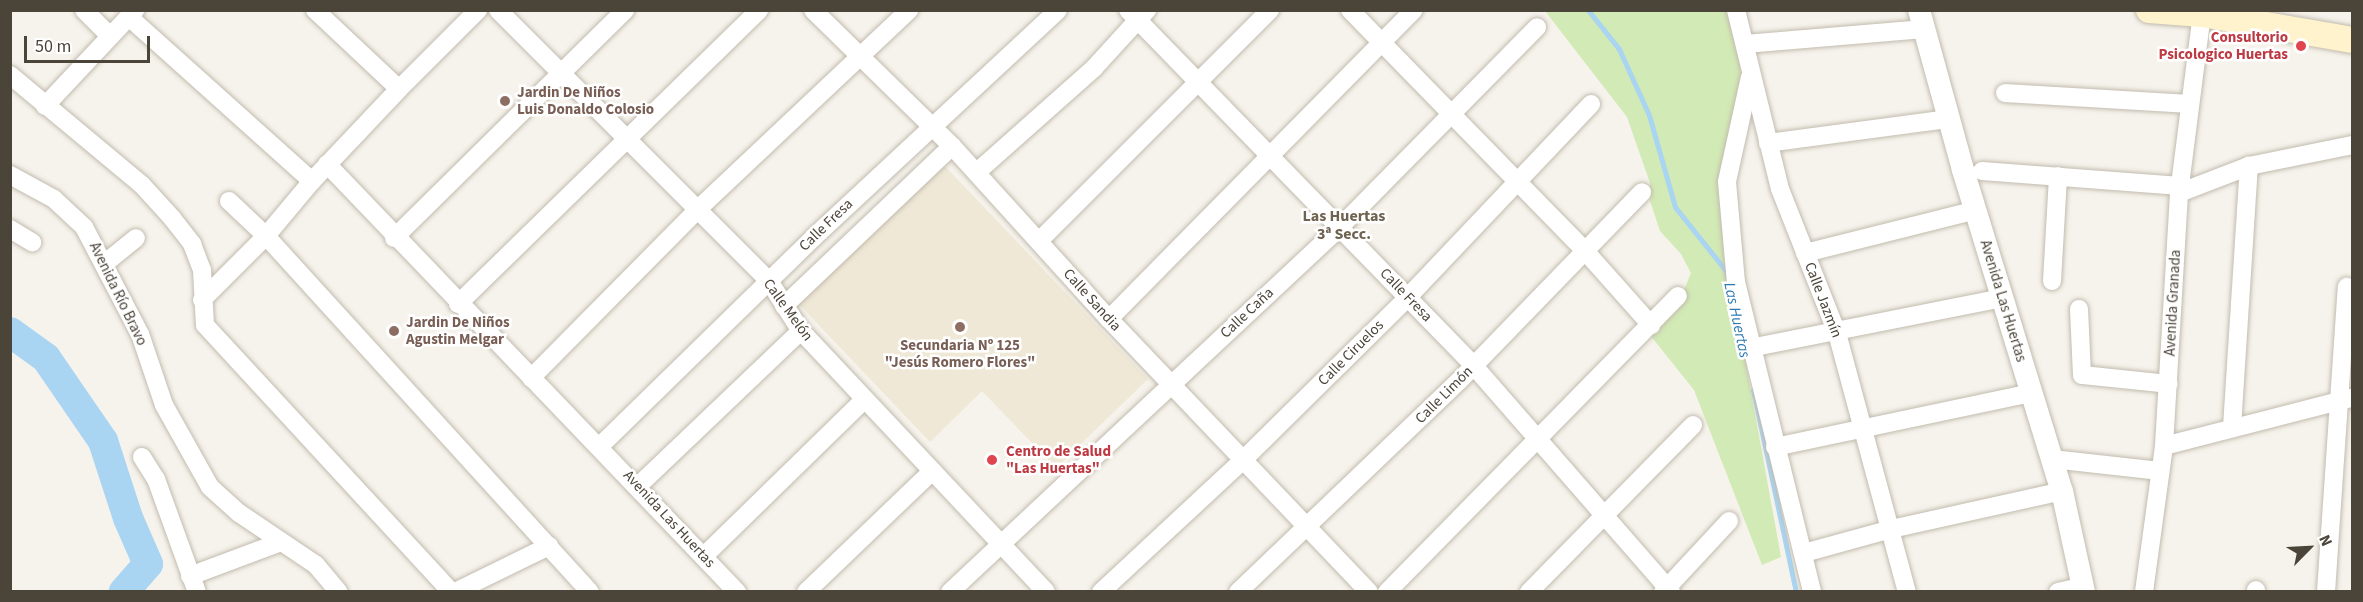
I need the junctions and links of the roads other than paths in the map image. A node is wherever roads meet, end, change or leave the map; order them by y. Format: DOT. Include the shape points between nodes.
graph roads {
  1 [pos="84,10"];
  2 [pos="315,10"];
  3 [pos="478,10"];
  4 [pos="498,10"];
  5 [pos="625,10"];
  6 [pos="759,10"];
  7 [pos="813,10"];
  8 [pos="909,10"];
  9 [pos="1058,10"];
  10 [pos="1270,10"];
  11 [pos="1350,10"];
  12 [pos="1414,10"];
  13 [pos="1736,10"];
  14 [pos="2150,10"];
  15 [pos="132,14"];
  16 [pos="1138,14"];
  17 [pos="2202,14"];
  18 [pos="2273,18"];
  19 [pos="1922,20"];
  20 [pos="1537,27"];
  21 [pos="109,35"];
  22 [pos="2352,40"];
  23 [pos="1384,43"];
  24 [pos="1745,44"];
  25 [pos="858,57"];
  26 [pos="561,71"];
  27 [pos="1751,71"];
  28 [pos="10,75"];
  29 [pos="1200,83"];
  30 [pos="399,89"];
  31 [pos="2005,93"];
  32 [pos="1591,104"];
  33 [pos="2190,104"];
  34 [pos="45,106"];
  35 [pos="1451,111"];
  36 [pos="1949,119"];
  37 [pos="931,125"];
  38 [pos="627,141"];
  39 [pos="1768,143"];
  40 [pos="2352,145"];
  41 [pos="952,146"];
  42 [pos="1268,156"];
  43 [pos="327,164"];
  44 [pos="2249,166"];
  45 [pos="1982,171"];
  46 [pos="977,172"];
  47 [pos="10,176"];
  48 [pos="2058,176"];
  49 [pos="312,181"];
  50 [pos="1518,182"];
  51 [pos="2180,190"];
  52 [pos="1642,192"];
  53 [pos="229,201"];
  54 [pos="1976,210"];
  55 [pos="696,211"];
  56 [pos="1339,228"];
  57 [pos="10,229"];
  58 [pos="266,236"];
  59 [pos="814,237"];
  60 [pos="136,238"];
  61 [pos="394,238"];
  62 [pos="1039,241"];
  63 [pos="32,242"];
  64 [pos="1586,252"];
  65 [pos="1805,253"];
  66 [pos="835,258"];
  67 [pos="104,264"];
  68 [pos="769,281"];
  69 [pos="2052,281"];
  70 [pos="2346,287"];
  71 [pos="1678,296"];
  72 [pos="1408,297"];
  73 [pos="2003,298"];
  74 [pos="202,300"];
  75 [pos="458,304"];
  76 [pos="784,306"];
  77 [pos="2079,309"];
  78 [pos="1109,318"];
  79 [pos="1651,325"];
  80 [pos="801,331"];
  81 [pos="1837,333"];
  82 [pos="1750,348"];
  83 [pos="1474,366"];
  84 [pos="531,378"];
  85 [pos="2169,384"];
  86 [pos="1171,385"];
  87 [pos="2031,393"];
  88 [pos="864,400"];
  89 [pos="2347,400"];
  90 [pos="1692,425"];
  91 [pos="2232,427"];
  92 [pos="1863,431"];
  93 [pos="1540,439"];
  94 [pos="600,446"];
  95 [pos="2163,446"];
  96 [pos="1775,447"];
  97 [pos="142,457"];
  98 [pos="1244,459"];
  99 [pos="2052,459"];
  100 [pos="932,471"];
  101 [pos="2160,471"];
  102 [pos="638,486"];
  103 [pos="2062,491"];
  104 [pos="1607,516"];
  105 [pos="1729,521"];
  106 [pos="1308,528"];
  107 [pos="1891,529"];
  108 [pos="281,542"];
  109 [pos="1001,543"];
  110 [pos="549,546"];
  111 [pos="1804,554"];
  112 [pos="704,556"];
  113 [pos="193,584"];
  114 [pos="2083,589"];
  115 [pos="1667,590"];
  116 [pos="339,591"];
  117 [pos="453,591"];
  118 [pos="590,591"];
  119 [pos="737,591"];
  120 [pos="806,591"];
  121 [pos="950,591"];
  122 [pos="1046,591"];
  123 [pos="1101,591"];
  124 [pos="1238,591"];
  125 [pos="1369,591"];
  126 [pos="1387,591"];
  127 [pos="1529,591"];
  128 [pos="1812,591"];
  129 [pos="1907,591"];
  130 [pos="2058,591"];
  131 [pos="2144,591"];
  132 [pos="2326,591"];
  1 -- 21 [label="street"];
  2 -- 30 [label="street"];
  3 -- 30 [label="street"];
  4 -- 26 [label="street, Calle Melón"];
  5 -- 26 [label="street"];
  6 -- 38 [label="street"];
  7 -- 25 [label="street, Calle Sandia"];
  8 -- 25 [label="street"];
  9 -- 37 [label="street, Calle Fresa"];
  10 -- 29 [label="street"];
  11 -- 23 [label="street"];
  12 -- 23 [label="street"];
  13 -- 24 [label="street, Calle Jazmín"];
  14 -- 17 [label="main road"];
  15 -- 21 [label="street"];
  15 -- 49 [label="street"];
  16 -- 29 [label="street, Calle Fresa"];
  16 -- 46 [label="street" via="1094,68"];
  17 -- 18 [label="main road"];
  17 -- 33 [label="street, Avenida Granada"];
  18 -- 22 [label="main road"];
  19 -- 24 [label="street"];
  19 -- 36 [label="street, Avenida Las Huertas"];
  20 -- 35 [label="street, Calle Caña"];
  21 -- 34 [label="street"];
  23 -- 35 [label="street"];
  23 -- 42 [label="street"];
  24 -- 27 [label="street, Calle Jazmín"];
  25 -- 37 [label="street, Calle Sandia"];
  25 -- 55 [label="street"];
  26 -- 38 [label="street, Calle Melón"];
  26 -- 61 [label="street"];
  27 -- 39 [label="street, Calle Jazmín"];
  27 -- 82 [label="street" via="1727,182 1736,282"];
  28 -- 34 [label="street"];
  29 -- 42 [label="street, Calle Fresa"];
  29 -- 62 [label="street"];
  30 -- 43 [label="street"];
  31 -- 33 [label="street"];
  32 -- 50 [label="street, Calle Ciruelos"];
  33 -- 51 [label="street, Avenida Granada"];
  34 -- 74 [label="street" via="142,185 172,218 192,244 202,270"];
  35 -- 50 [label="street"];
  35 -- 56 [label="street, Calle Caña"];
  36 -- 39 [label="street"];
  36 -- 54 [label="street, Avenida Las Huertas"];
  37 -- 41 [label="street, Calle Sandia"];
  37 -- 59 [label="street, Calle Fresa"];
  38 -- 55 [label="street, Calle Melón"];
  38 -- 75 [label="street"];
  39 -- 65 [label="street, Calle Jazmín" via="1780,189"];
  40 -- 44 [label="street"];
  41 -- 46 [label="street, Calle Sandia"];
  41 -- 66 [label="street"];
  42 -- 56 [label="street, Calle Fresa"];
  42 -- 78 [label="street"];
  43 -- 49 [label="street"];
  43 -- 61 [label="street, Avenida Las Huertas"];
  44 -- 51 [label="street"];
  44 -- 91 [label="street"];
  45 -- 48 [label="street"];
  46 -- 62 [label="street, Calle Sandia"];
  47 -- 67 [label="street, Avenida Río Bravo" via="54,199 84,227"];
  48 -- 51 [label="street"];
  48 -- 69 [label="street"];
  49 -- 58 [label="street"];
  50 -- 64 [label="street"];
  50 -- 72 [label="street, Calle Ciruelos"];
  51 -- 85 [label="street, Avenida Granada"];
  52 -- 64 [label="street, Calle Limón"];
  53 -- 58 [label="street"];
  54 -- 65 [label="street"];
  54 -- 73 [label="street, Avenida Las Huertas"];
  55 -- 68 [label="street, Calle Melón"];
  55 -- 84 [label="street"];
  56 -- 72 [label="street, Calle Fresa"];
  56 -- 86 [label="street, Calle Caña"];
  57 -- 63 [label="street"];
  58 -- 74 [label="street"];
  58 -- 110 [label="street"];
  59 -- 66 [label="street"];
  59 -- 68 [label="street, Calle Fresa"];
  60 -- 67 [label="street"];
  61 -- 75 [label="street, Avenida Las Huertas"];
  62 -- 78 [label="street, Calle Sandia"];
  64 -- 79 [label="street"];
  64 -- 83 [label="street, Calle Limón"];
  65 -- 81 [label="street, Calle Jazmín"];
  66 -- 76 [label="street"];
  67 -- 108 [label="street, Avenida Río Bravo" via="140,334 164,405 210,487"];
  68 -- 76 [label="street, Calle Melón"];
  68 -- 94 [label="street, Calle Fresa"];
  70 -- 89 [label="street"];
  71 -- 79 [label="street"];
  72 -- 83 [label="street, Calle Fresa"];
  72 -- 98 [label="street, Calle Ciruelos"];
  73 -- 81 [label="street"];
  73 -- 87 [label="street, Avenida Las Huertas"];
  74 -- 117 [label="street" via="206,325"];
  75 -- 84 [label="street, Avenida Las Huertas"];
  76 -- 80 [label="street, Calle Melón"];
  77 -- 85 [label="street" via="2082,375"];
  78 -- 86 [label="street, Calle Sandia"];
  79 -- 93 [label="street"];
  80 -- 88 [label="street, Calle Melón"];
  80 -- 102 [label="street"];
  81 -- 82 [label="street"];
  81 -- 92 [label="street, Calle Jazmín"];
  82 -- 96 [label="street"];
  83 -- 93 [label="street, Calle Fresa"];
  83 -- 106 [label="street, Calle Limón"];
  84 -- 94 [label="street, Avenida Las Huertas"];
  85 -- 95 [label="street, Avenida Granada"];
  86 -- 98 [label="street, Calle Sandia"];
  86 -- 109 [label="street, Calle Caña"];
  87 -- 92 [label="street"];
  87 -- 99 [label="street, Avenida Las Huertas"];
  88 -- 100 [label="street, Calle Melón"];
  88 -- 112 [label="street"];
  89 -- 91 [label="street"];
  89 -- 132 [label="street"];
  90 -- 104 [label="street"];
  91 -- 95 [label="street"];
  92 -- 96 [label="street"];
  92 -- 107 [label="street, Calle Jazmín"];
  93 -- 104 [label="street, Calle Fresa"];
  93 -- 126 [label="street"];
  94 -- 102 [label="street, Avenida Las Huertas"];
  95 -- 101 [label="street, Avenida Granada"];
  96 -- 111 [label="street"];
  97 -- 113 [label="street" via="156,479"];
  98 -- 106 [label="street, Calle Sandia"];
  98 -- 123 [label="street, Calle Ciruelos"];
  99 -- 101 [label="street"];
  99 -- 103 [label="street, Avenida Las Huertas"];
  100 -- 109 [label="street, Calle Melón"];
  100 -- 120 [label="street"];
  101 -- 131 [label="street, Avenida Granada"];
  102 -- 112 [label="street, Avenida Las Huertas"];
  103 -- 107 [label="street"];
  103 -- 114 [label="street, Avenida Las Huertas"];
  104 -- 115 [label="street, Calle Fresa"];
  104 -- 127 [label="street"];
  105 -- 115 [label="street"];
  106 -- 124 [label="street, Calle Limón"];
  106 -- 125 [label="street, Calle Sandia"];
  107 -- 111 [label="street"];
  107 -- 129 [label="street, Calle Jazmín"];
  108 -- 113 [label="street"];
  108 -- 116 [label="street, Avenida Río Bravo" via="316,565"];
  109 -- 121 [label="street, Calle Caña"];
  109 -- 122 [label="street, Calle Melón"];
  110 -- 117 [label="street"];
  110 -- 118 [label="street"];
  111 -- 128 [label="street"];
  112 -- 119 [label="street, Avenida Las Huertas"];
  114 -- 130 [label="street"];
}
